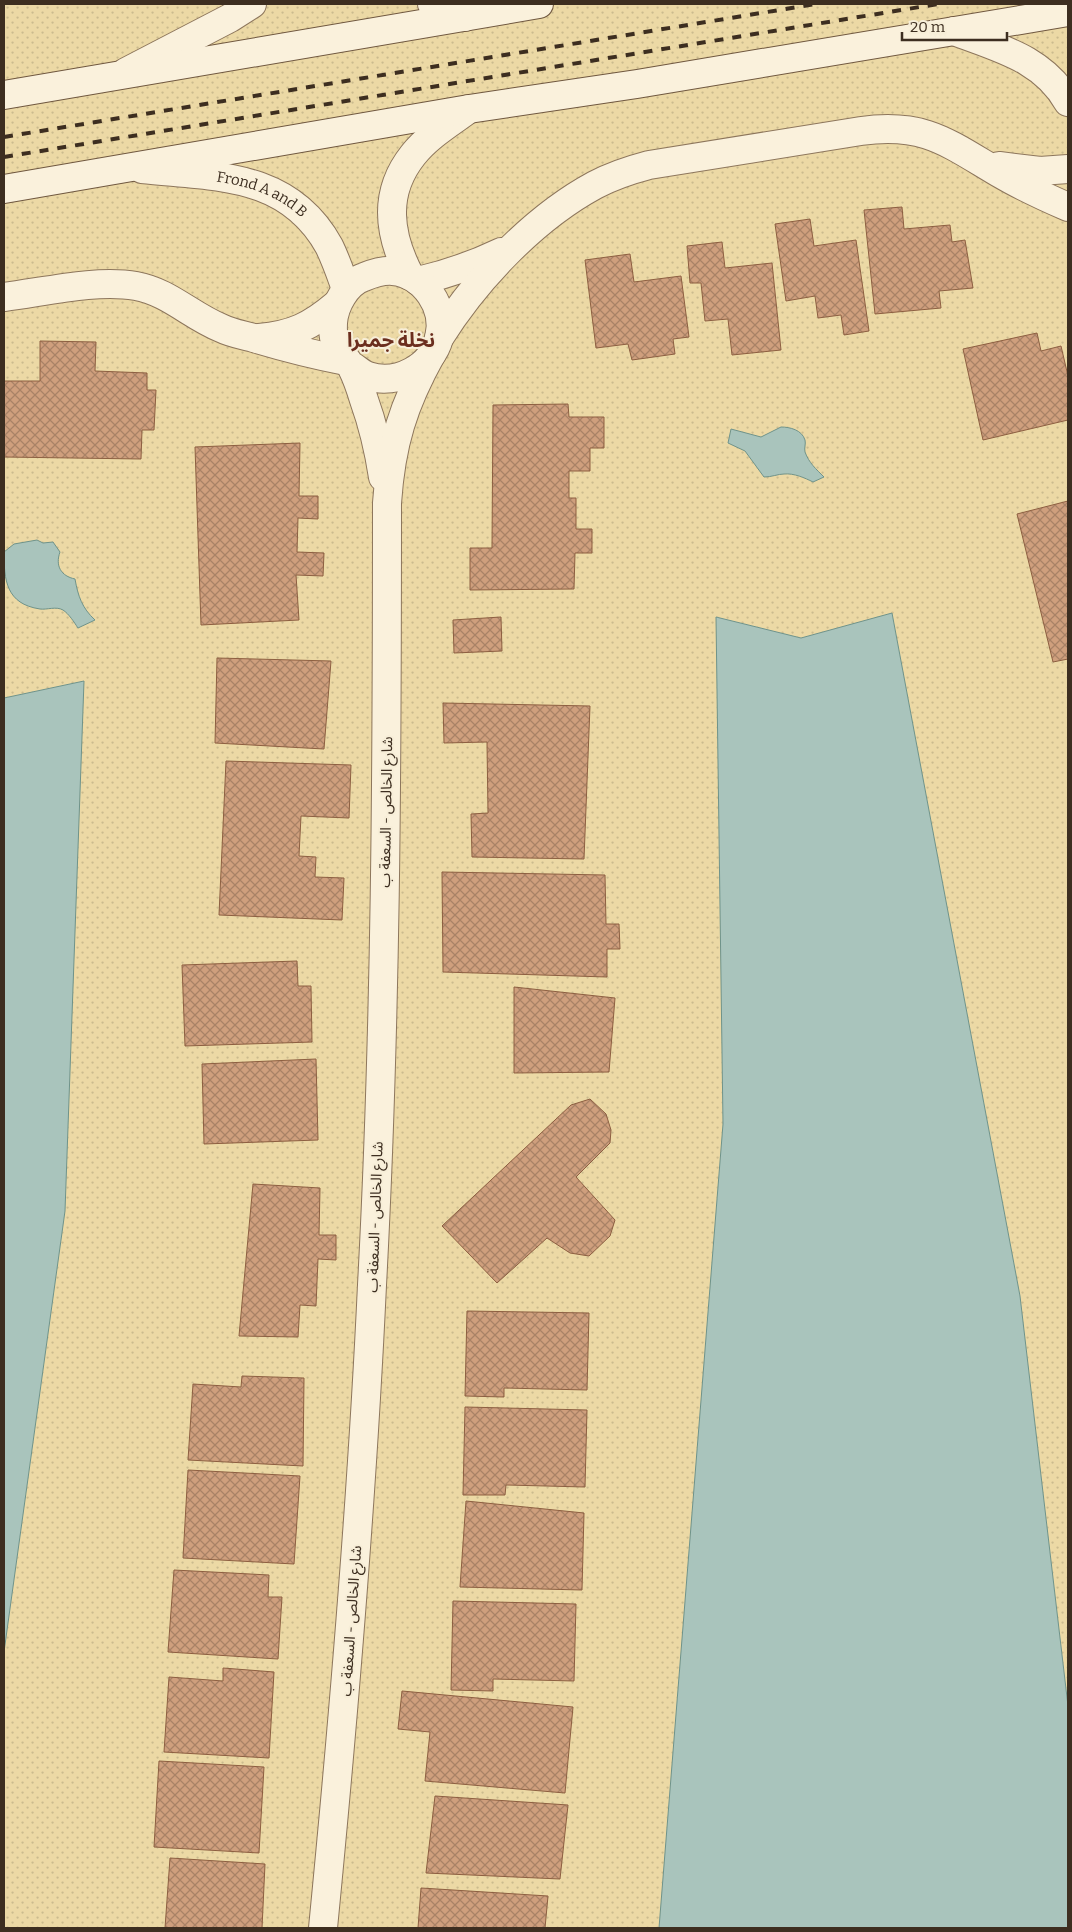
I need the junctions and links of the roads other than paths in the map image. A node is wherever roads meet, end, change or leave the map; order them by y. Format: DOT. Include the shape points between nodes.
graph roads {
  1 [pos="252,4"];
  2 [pos="432,4"];
  3 [pos="539,4"];
  4 [pos="1068,12"];
  5 [pos="465,17"];
  6 [pos="954,31"];
  7 [pos="116,77"];
  8 [pos="4,96"];
  9 [pos="1068,102"];
  10 [pos="469,109"];
  11 [pos="974,158"];
  12 [pos="130,168"];
  13 [pos="1068,169"];
  14 [pos="4,189"];
  15 [pos="1068,207"];
  16 [pos="528,235"];
  17 [pos="414,279"];
  18 [pos="4,297"];
  19 [pos="342,297"];
  20 [pos="255,338"];
  21 [pos="436,346"];
  22 [pos="349,363"];
  23 [pos="387,503"];
  24 [pos="323,1928"];
  1 -- 7 [label="street"];
  2 -- 5 [label="street"];
  3 -- 5 [label="street"];
  4 -- 6 [label="street"];
  5 -- 7 [label="street"];
  6 -- 9 [label="street" via="1022,58 1043,70"];
  6 -- 10 [label="street"];
  7 -- 8 [label="street"];
  10 -- 12 [label="street"];
  10 -- 17 [label="street" via="428,139 413,155 394,193 394,236 400,257"];
  11 -- 13 [label="street" via="1017,170"];
  11 -- 15 [label="street"];
  11 -- 16 [label="street" via="928,134 884,128 648,165 596,185 571,200"];
  12 -- 14 [label="street"];
  12 -- 19 [label="street, Frond A and B" via="238,179 275,192 299,209 330,248"];
  16 -- 17 [label="street" via="476,264 448,274"];
  16 -- 21 [label="street" via="472,291"];
  17 -- 19 [label="street" via="394,271 376,272 361,278"];
  17 -- 21 [label="street" via="428,289 440,312"];
  18 -- 20 [label="street" via="96,285 137,287 176,301 223,329"];
  19 -- 20 [label="street" via="320,319 300,330"];
  19 -- 22 [label="street" via="333,318 334,334 338,348"];
  20 -- 22 [label="street"];
  21 -- 22 [label="street" via="420,367 404,376 386,379 368,376"];
  21 -- 23 [label="street, شارع الخالص - السعفة ب" via="404,410 395,440"];
  22 -- 23 [label="street, شارع الخالص - السعفة ب" via="374,434"];
  23 -- 24 [label="street, شارع الخالص - السعفة ب" via="386,846 373,1274 360,1503"];
}
